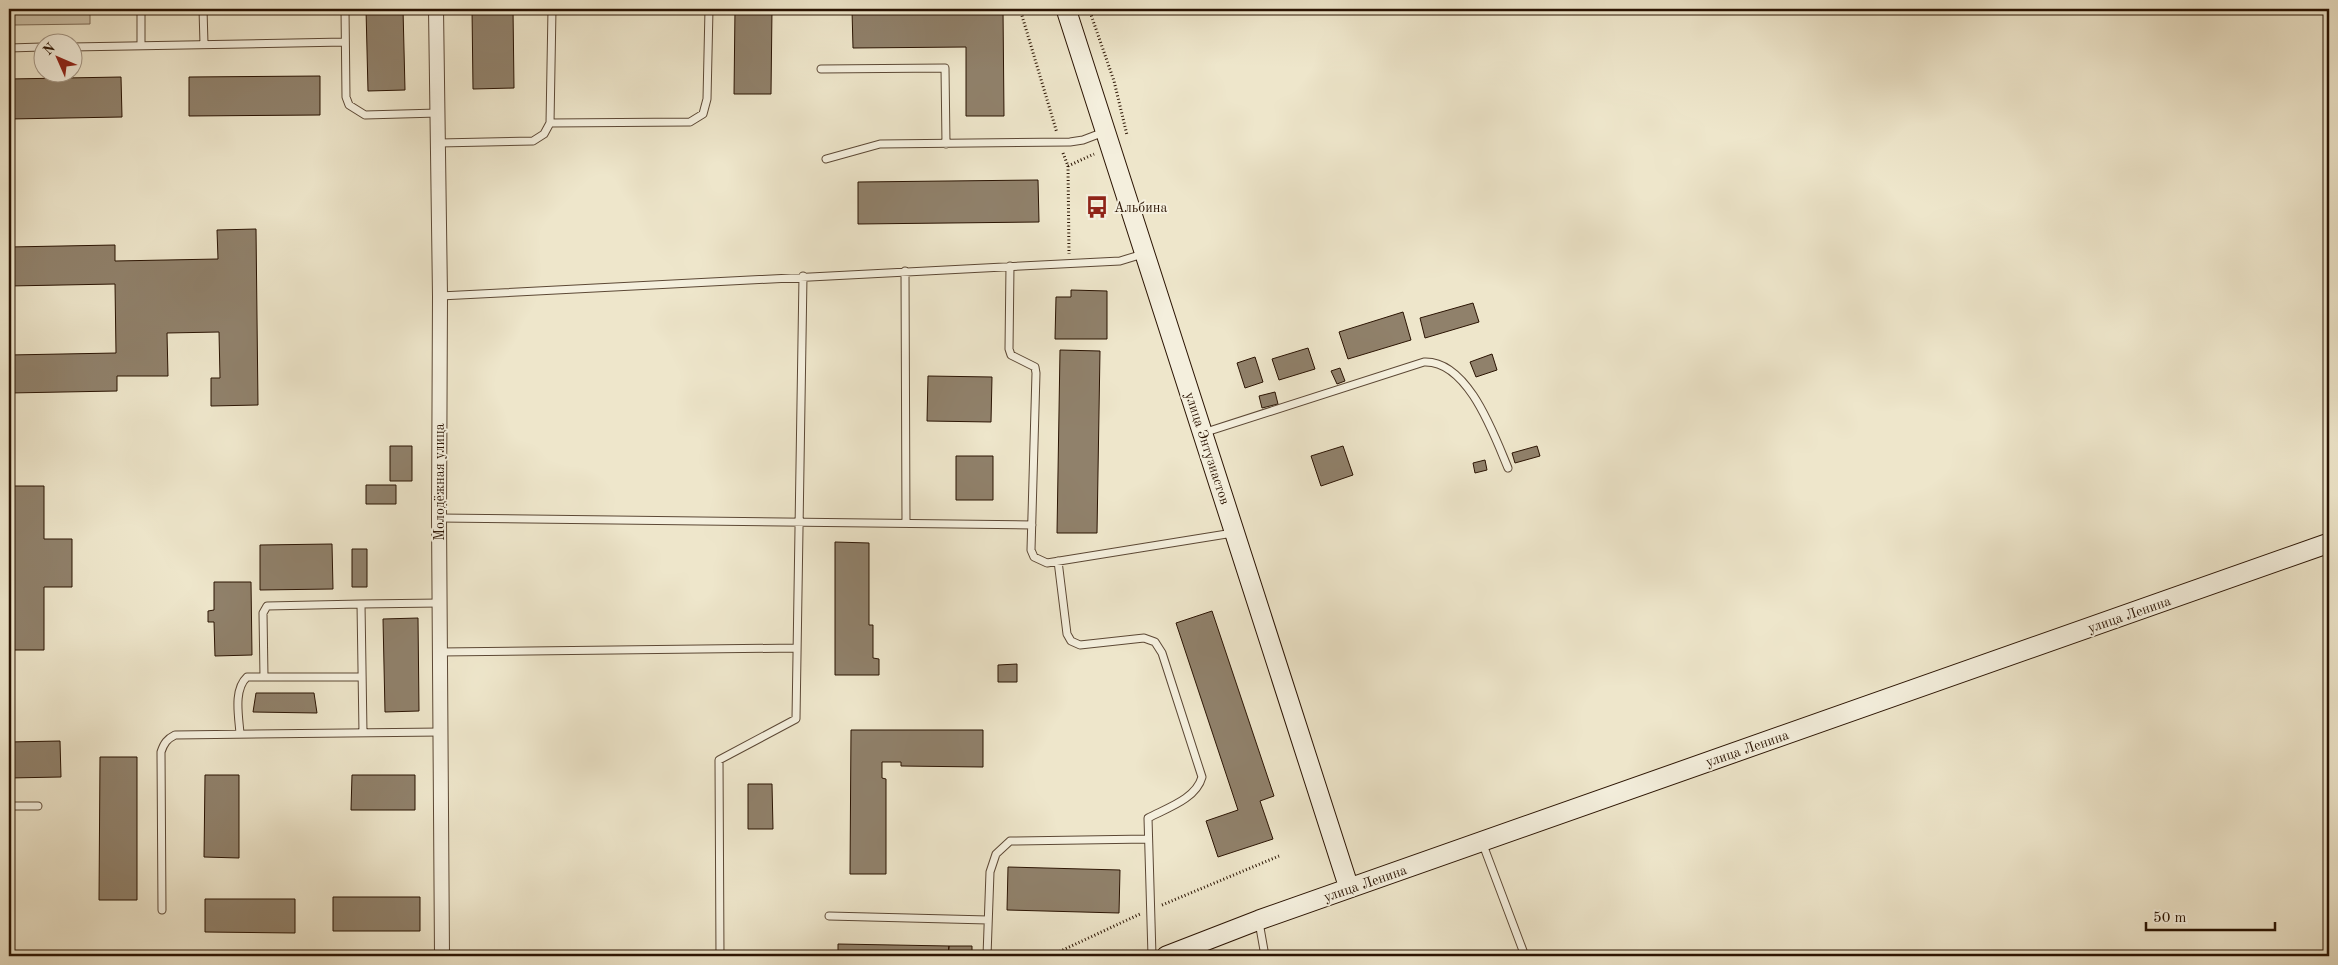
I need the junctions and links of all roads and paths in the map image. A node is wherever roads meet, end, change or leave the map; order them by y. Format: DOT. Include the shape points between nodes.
graph roads {
  1 [pos="140,9"];
  2 [pos="204,9"];
  3 [pos="345,9"];
  4 [pos="436,9"];
  5 [pos="552,9"];
  6 [pos="709,9"];
  7 [pos="1066,9"];
  8 [pos="345,42"];
  9 [pos="204,44"];
  10 [pos="141,45"];
  11 [pos="32,47"];
  12 [pos="82,47"];
  13 [pos="9,48"];
  14 [pos="821,70"];
  15 [pos="438,113"];
  16 [pos="550,123"];
  17 [pos="1104,131"];
  18 [pos="439,142"];
  19 [pos="946,144"];
  20 [pos="826,159"];
  21 [pos="1145,253"];
  22 [pos="1010,266"];
  23 [pos="906,271"];
  24 [pos="803,276"];
  25 [pos="440,296"];
  26 [pos="1203,433"];
  27 [pos="1508,468"];
  28 [pos="439,518"];
  29 [pos="799,522"];
  30 [pos="906,523"];
  31 [pos="1032,524"];
  32 [pos="1235,532"];
  33 [pos="2329,543"];
  34 [pos="1058,561"];
  35 [pos="440,603"];
  36 [pos="361,604"];
  37 [pos="797,648"];
  38 [pos="440,652"];
  39 [pos="264,677"];
  40 [pos="362,677"];
  41 [pos="441,732"];
  42 [pos="363,733"];
  43 [pos="240,734"];
  44 [pos="9,806"];
  45 [pos="38,806"];
  46 [pos="1148,839"];
  47 [pos="1482,842"];
  48 [pos="1349,888"];
  49 [pos="162,910"];
  50 [pos="828,916"];
  51 [pos="988,920"];
  52 [pos="1259,920"];
  53 [pos="442,956"];
  54 [pos="720,956"];
  55 [pos="987,956"];
  56 [pos="1152,956"];
  57 [pos="1166,956"];
  58 [pos="1265,956"];
  59 [pos="1525,956"];
  1 -- 10 [label="lane"];
  2 -- 9 [label="lane"];
  3 -- 8 [label="lane"];
  4 -- 15 [label="street, Молодёжная улица"];
  5 -- 16 [label="lane"];
  6 -- 16 [label="lane" via="703,114 690,122"];
  7 -- 17 [label="main road, улица Энтузиастов"];
  8 -- 9 [label="lane"];
  8 -- 15 [label="lane" via="349,106 365,115"];
  9 -- 10 [label="lane"];
  10 -- 12 [label="lane"];
  11 -- 13 [label="lane"];
  14 -- 19 [label="lane" via="945,68"];
  15 -- 18 [label="street, Молодёжная улица"];
  16 -- 18 [label="lane" via="544,134 533,141"];
  17 -- 19 [label="lane" via="1070,142"];
  17 -- 21 [label="main road, улица Энтузиастов"];
  18 -- 25 [label="street, Молодёжная улица"];
  19 -- 20 [label="lane" via="880,144"];
  21 -- 22 [label="lane" via="1120,261"];
  21 -- 26 [label="main road, улица Энтузиастов"];
  22 -- 23 [label="lane"];
  22 -- 31 [label="lane" via="1009,349 1011,355 1035,367 1036,373"];
  23 -- 24 [label="lane"];
  23 -- 30 [label="lane"];
  24 -- 25 [label="lane"];
  24 -- 29 [label="lane"];
  25 -- 28 [label="street, Молодёжная улица"];
  26 -- 27 [label="lane" via="1424,362 1435,362 1452,372 1477,400"];
  26 -- 32 [label="main road, улица Энтузиастов"];
  28 -- 29 [label="lane"];
  28 -- 35 [label="street, Молодёжная улица"];
  29 -- 30 [label="lane"];
  29 -- 37 [label="lane"];
  30 -- 31 [label="lane"];
  31 -- 34 [label="lane" via="1031,550 1034,557 1047,563"];
  32 -- 34 [label="lane"];
  32 -- 48 [label="main road, улица Энтузиастов"];
  33 -- 47 [label="main road, улица Ленина"];
  34 -- 46 [label="lane" via="1067,634 1071,641 1080,644 1144,638 1155,642 1202,778 1199,788 1189,796 1148,818"];
  35 -- 36 [label="lane"];
  35 -- 38 [label="street, Молодёжная улица"];
  36 -- 39 [label="lane" via="267,606 263,613"];
  36 -- 40 [label="lane"];
  37 -- 38 [label="lane"];
  37 -- 54 [label="lane" via="796,719 719,760"];
  38 -- 41 [label="street, Молодёжная улица"];
  39 -- 40 [label="lane"];
  39 -- 43 [label="lane" via="247,677 240,686"];
  40 -- 42 [label="lane"];
  41 -- 42 [label="lane"];
  41 -- 53 [label="street, Молодёжная улица"];
  42 -- 43 [label="lane"];
  43 -- 49 [label="lane" via="175,735 164,743 161,752"];
  44 -- 45 [label="lane"];
  46 -- 51 [label="lane" via="1010,841 996,854 990,872"];
  46 -- 56 [label="lane"];
  47 -- 48 [label="main road, улица Ленина"];
  47 -- 59 [label="lane"];
  48 -- 52 [label="main road, улица Ленина"];
  50 -- 51 [label="lane"];
  51 -- 55 [label="lane"];
  52 -- 57 [label="main road, улица Ленина"];
  52 -- 58 [label="lane"];
}
